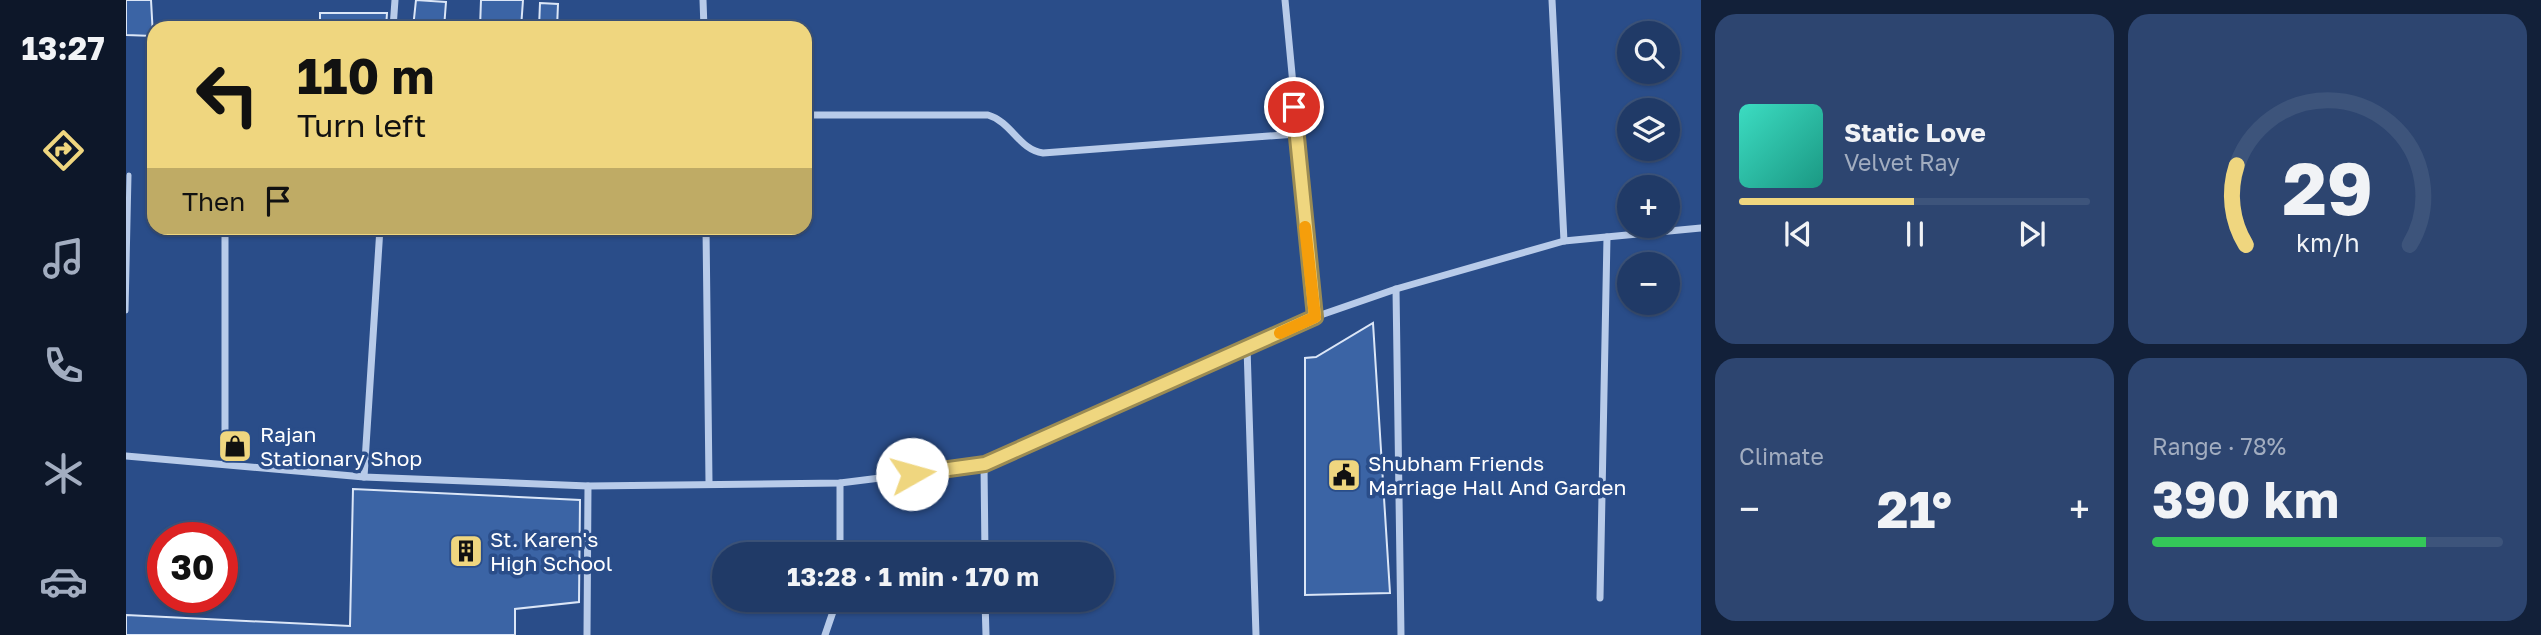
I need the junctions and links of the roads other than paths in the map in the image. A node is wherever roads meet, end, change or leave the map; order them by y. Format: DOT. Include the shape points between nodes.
graph roads {
  1 [pos="395,0"];
  2 [pos="703,0"];
  3 [pos="1285,0"];
  4 [pos="1552,0"];
  5 [pos="394,21"];
  6 [pos="704,21"];
  7 [pos="812,115"];
  8 [pos="1296,134"];
  9 [pos="129,175"];
  10 [pos="1701,228"];
  11 [pos="225,235"];
  12 [pos="380,235"];
  13 [pos="706,235"];
  14 [pos="1607,237"];
  15 [pos="1564,241"];
  16 [pos="1396,289"];
  17 [pos="126,311"];
  18 [pos="1315,317"];
  19 [pos="1247,347"];
  20 [pos="126,456"];
  21 [pos="225,464"];
  22 [pos="985,464"];
  23 [pos="364,477"];
  24 [pos="709,482"];
  25 [pos="840,483"];
  26 [pos="588,486"];
  27 [pos="840,542"];
  28 [pos="985,542"];
  29 [pos="1600,598"];
  30 [pos="833,612"];
  31 [pos="985,612"];
  32 [pos="587,635"];
  33 [pos="825,635"];
  34 [pos="986,635"];
  35 [pos="1256,635"];
  36 [pos="1401,635"];
  1 -- 5 [label="street"];
  2 -- 6 [label="street"];
  3 -- 8 [label="street"];
  4 -- 15 [label="street"];
  7 -- 8 [label="street" via="988,115 1007,124 1027,147 1043,153"];
  8 -- 18 [label="street"];
  9 -- 17 [label="lane"];
  10 -- 14 [label="street"];
  11 -- 21 [label="street"];
  12 -- 23 [label="street"];
  13 -- 24 [label="street"];
  14 -- 15 [label="street"];
  14 -- 29 [label="street"];
  15 -- 16 [label="street"];
  16 -- 18 [label="street"];
  16 -- 36 [label="street"];
  18 -- 19 [label="street"];
  19 -- 22 [label="street"];
  19 -- 35 [label="street"];
  20 -- 21 [label="street"];
  21 -- 23 [label="street"];
  22 -- 25 [label="street"];
  22 -- 28 [label="street"];
  23 -- 26 [label="street"];
  24 -- 25 [label="street"];
  24 -- 26 [label="street"];
  25 -- 27 [label="street"];
  26 -- 32 [label="street"];
  30 -- 33 [label="street"];
  31 -- 34 [label="street"];
}
